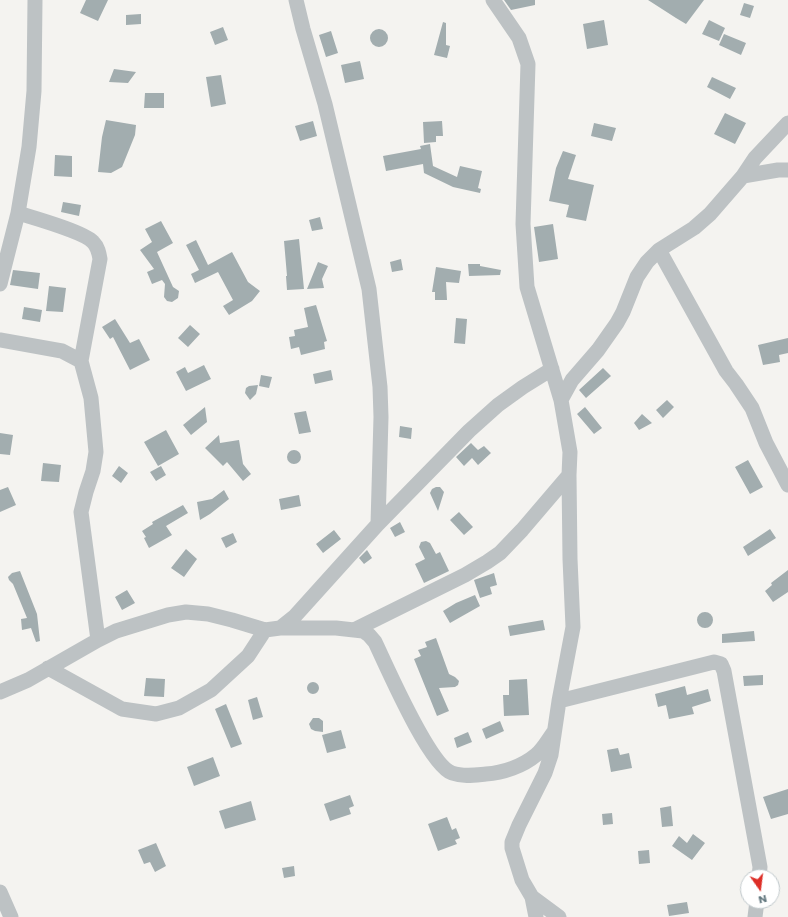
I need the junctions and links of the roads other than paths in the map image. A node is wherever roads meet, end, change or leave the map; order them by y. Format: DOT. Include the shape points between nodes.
graph roads {
  1 [pos="35,0"];
  2 [pos="296,0"];
  3 [pos="492,0"];
  4 [pos="788,123"];
  5 [pos="788,170"];
  6 [pos="743,176"];
  7 [pos="18,213"];
  8 [pos="659,250"];
  9 [pos="0,284"];
  10 [pos="0,340"];
  11 [pos="81,361"];
  12 [pos="552,369"];
  13 [pos="561,400"];
  14 [pos="569,475"];
  15 [pos="788,485"];
  16 [pos="378,524"];
  17 [pos="280,628"];
  18 [pos="265,630"];
  19 [pos="354,630"];
  20 [pos="98,640"];
  21 [pos="48,668"];
  22 [pos="0,692"];
  23 [pos="559,701"];
  24 [pos="553,733"];
  25 [pos="760,869"];
  26 [pos="0,892"];
  27 [pos="532,897"];
  28 [pos="11,917"];
  29 [pos="536,917"];
  30 [pos="559,917"];
  1 -- 7 [label="street" via="33,105"];
  2 -- 16 [label="street" via="302,29 325,104 369,289 380,387"];
  3 -- 12 [label="street" via="519,38 528,64 523,224 527,287"];
  4 -- 6 [label="street" via="755,158"];
  5 -- 6 [label="street"];
  6 -- 8 [label="street" via="694,228"];
  7 -- 9 [label="street"];
  7 -- 11 [label="street" via="69,230 92,241 98,249 100,259"];
  8 -- 13 [label="street" via="637,277 617,323 572,380"];
  8 -- 15 [label="street" via="726,371 752,408 766,443"];
  10 -- 11 [label="street" via="62,351"];
  11 -- 20 [label="street" via="91,398 96,452 81,512"];
  12 -- 13 [label="street"];
  12 -- 16 [label="street" via="498,405"];
  13 -- 14 [label="street" via="570,452"];
  14 -- 19 [label="street" via="500,553 465,575"];
  14 -- 23 [label="street" via="573,627"];
  16 -- 17 [label="street" via="295,616"];
  17 -- 18 [label="street"];
  17 -- 19 [label="street"];
  18 -- 20 [label="street" via="208,614 186,612 168,614"];
  18 -- 21 [label="street" via="248,656 211,690 179,708 156,714 122,709"];
  19 -- 24 [label="street" via="369,635 375,642 399,694 434,756 452,773 467,776 496,774 520,765 537,754"];
  20 -- 21 [label="street"];
  21 -- 22 [label="street"];
  23 -- 24 [label="street"];
  23 -- 25 [label="street" via="714,662 721,664"];
  24 -- 27 [label="street" via="551,755 545,773 512,842 513,855 522,880"];
  26 -- 28 [label="street"];
  27 -- 29 [label="street"];
  27 -- 30 [label="street"];
}
